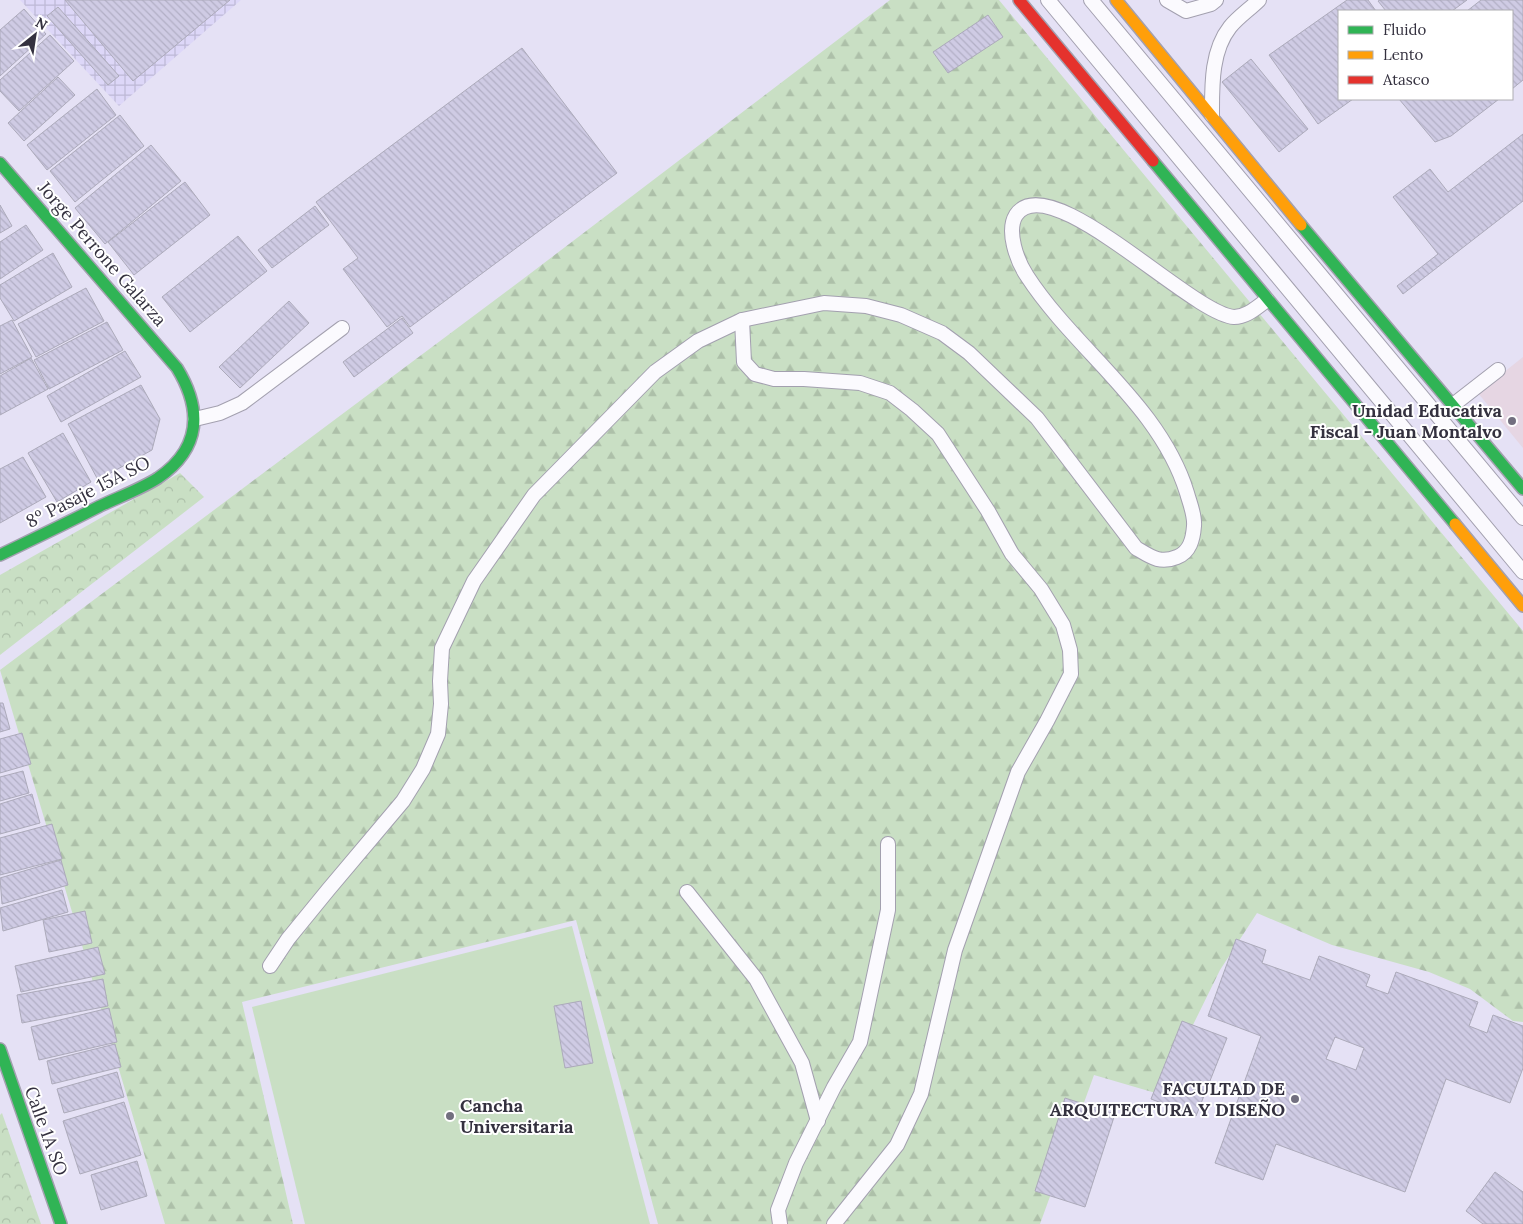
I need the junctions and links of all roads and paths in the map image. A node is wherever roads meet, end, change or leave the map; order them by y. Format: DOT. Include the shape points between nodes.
graph roads {
  1 [pos="1018,0"];
  2 [pos="1048,0"];
  3 [pos="1091,0"];
  4 [pos="1116,0"];
  5 [pos="1168,0"];
  6 [pos="1216,0"];
  7 [pos="1259,0"];
  8 [pos="1212,118"];
  9 [pos="0,163"];
  10 [pos="1267,300"];
  11 [pos="742,320"];
  12 [pos="342,328"];
  13 [pos="177,368"];
  14 [pos="1498,370"];
  15 [pos="1453,405"];
  16 [pos="195,419"];
  17 [pos="1523,489"];
  18 [pos="1523,518"];
  19 [pos="0,555"];
  20 [pos="1523,572"];
  21 [pos="1523,606"];
  22 [pos="888,844"];
  23 [pos="687,892"];
  24 [pos="270,966"];
  25 [pos="0,1049"];
  26 [pos="818,1121"];
  27 [pos="61,1224"];
  28 [pos="780,1224"];
  29 [pos="834,1224"];
  1 -- 10 [label="main road"];
  2 -- 20 [label="lane"];
  3 -- 18 [label="lane"];
  4 -- 8 [label="main road"];
  5 -- 6 [label="lane" via="1186,11"];
  7 -- 8 [label="lane" via="1230,28 1218,51 1212,76"];
  8 -- 15 [label="main road"];
  9 -- 13 [label="main road, Jorge Perrone Galarza"];
  10 -- 11 [label="lane" via="1242,316 1223,315 1183,292 1094,227 1045,204 1029,206 1017,214 1011,229 1025,273 1041,296 1110,372 1171,456 1194,519 1193,539 1183,554 1167,561 1153,559 1136,548 1037,418 968,352 942,333 901,315 858,305 824,303"];
  10 -- 21 [label="main road"];
  11 -- 24 [label="lane" via="698,341 655,372 534,495 474,581 442,648 438,734 423,769 403,801 288,939"];
  11 -- 29 [label="lane" via="744,362 755,374 774,379 860,383 890,393 938,434 1012,554 1041,589 1063,625 1070,650 1070,674 1018,772 955,950 921,1094 897,1145"];
  12 -- 16 [label="lane" via="242,403 220,414"];
  13 -- 16 [label="main road, 8º Pasaje 15A SO" via="195,402"];
  14 -- 15 [label="lane"];
  15 -- 17 [label="main road"];
  16 -- 19 [label="main road, 8º Pasaje 15A SO" via="192,437 184,452 174,466 158,478"];
  22 -- 26 [label="lane" via="888,910 860,1042"];
  23 -- 26 [label="lane" via="756,979 802,1063"];
  25 -- 27 [label="main road, Calle 1A SO"];
  26 -- 28 [label="lane" via="796,1163 778,1210"];
}
